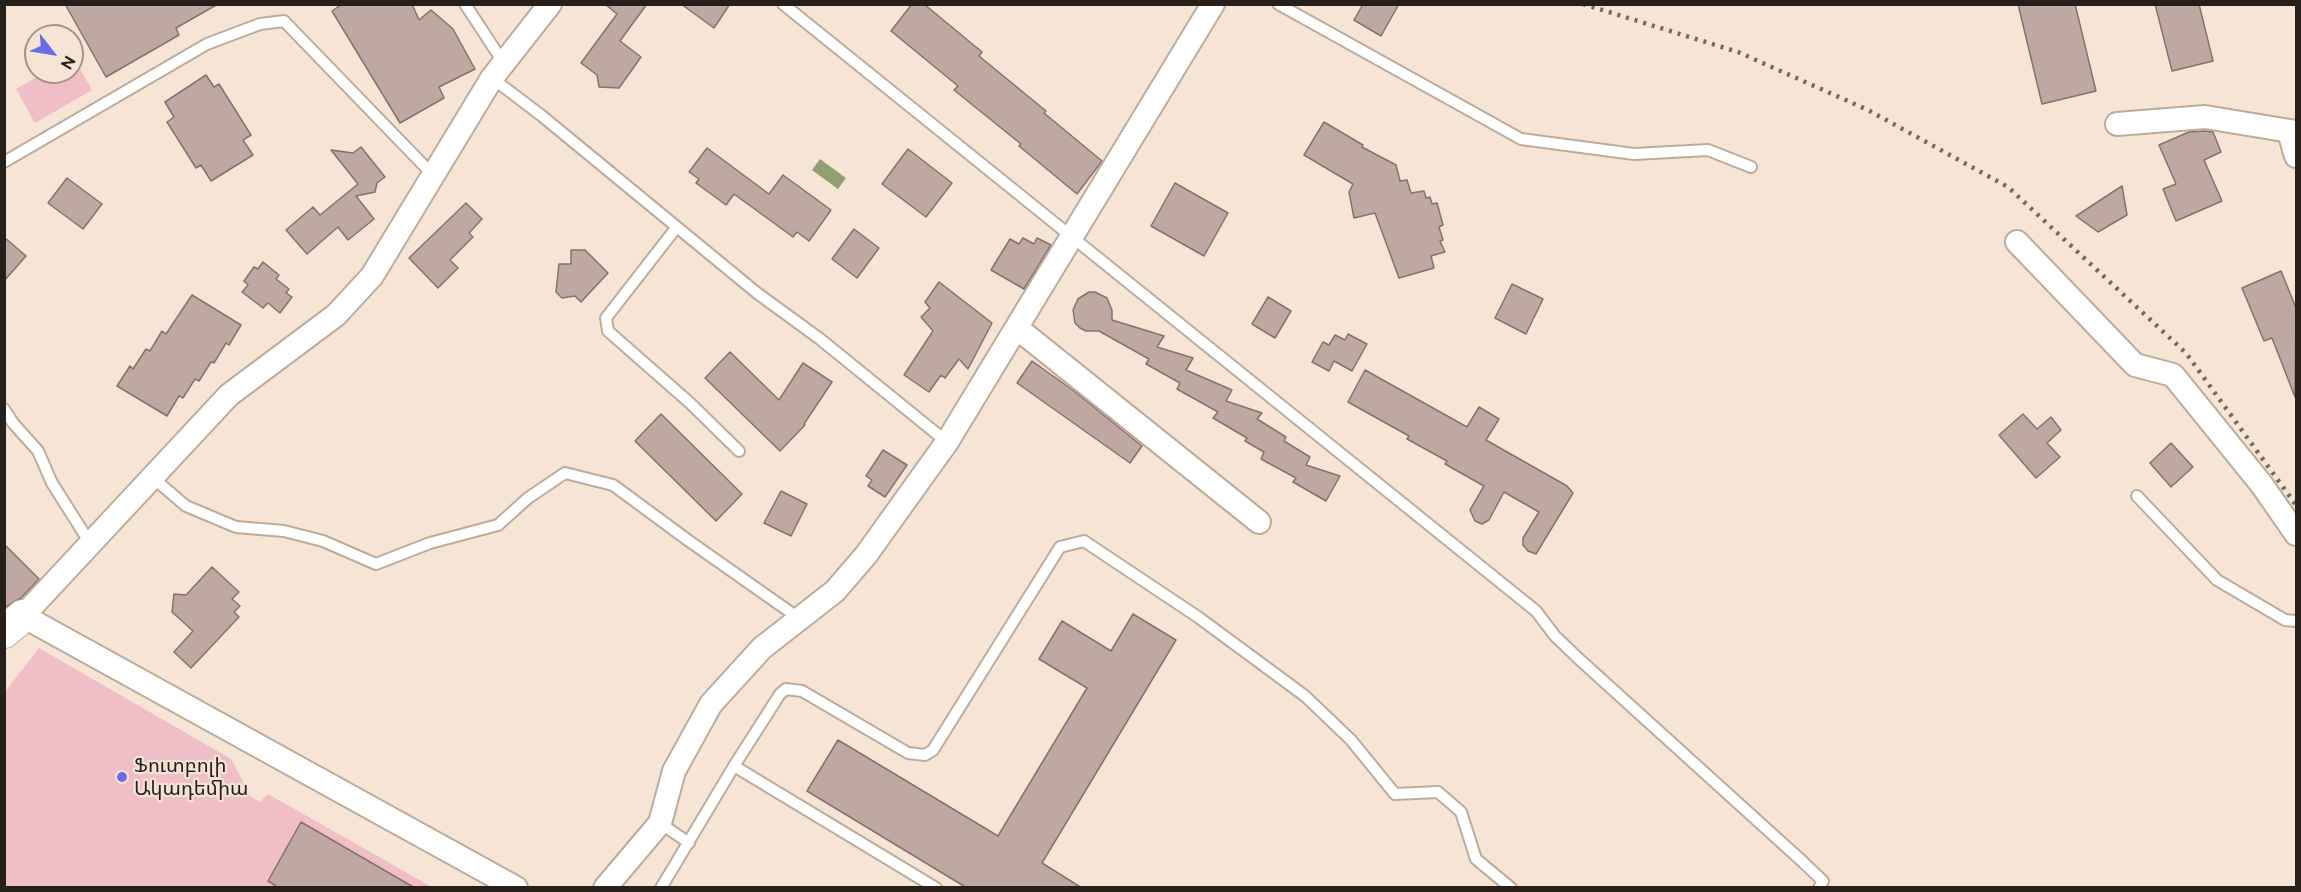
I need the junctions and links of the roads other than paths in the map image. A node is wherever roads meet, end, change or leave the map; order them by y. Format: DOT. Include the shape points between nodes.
graph roads {
  1 [pos="465,4"];
  2 [pos="550,4"];
  3 [pos="783,4"];
  4 [pos="1213,4"];
  5 [pos="1278,4"];
  6 [pos="497,70"];
  7 [pos="2117,124"];
  8 [pos="2293,132"];
  9 [pos="2296,156"];
  10 [pos="4,162"];
  11 [pos="1751,167"];
  12 [pos="433,175"];
  13 [pos="676,228"];
  14 [pos="1071,237"];
  15 [pos="2017,242"];
  16 [pos="1017,328"];
  17 [pos="4,409"];
  18 [pos="947,442"];
  19 [pos="739,451"];
  20 [pos="152,477"];
  21 [pos="2137,496"];
  22 [pos="1259,522"];
  23 [pos="2296,534"];
  24 [pos="90,543"];
  25 [pos="800,619"];
  26 [pos="2296,621"];
  27 [pos="14,624"];
  28 [pos="734,766"];
  29 [pos="660,823"];
  30 [pos="689,843"];
  31 [pos="516,888"];
  32 [pos="605,888"];
  33 [pos="661,888"];
  34 [pos="936,888"];
  35 [pos="1511,888"];
  36 [pos="1819,888"];
  1 -- 6 [label="lane"];
  2 -- 6 [label="street"];
  3 -- 14 [label="lane"];
  4 -- 14 [label="street"];
  5 -- 11 [label="lane" via="1521,139 1634,154 1708,150"];
  6 -- 12 [label="street"];
  6 -- 13 [label="lane" via="542,116"];
  7 -- 8 [label="street" via="2205,117"];
  8 -- 9 [label="street"];
  10 -- 12 [label="lane" via="207,44 260,24 284,21"];
  12 -- 20 [label="street" via="372,276 336,315 229,395"];
  13 -- 18 [label="lane"];
  13 -- 19 [label="lane" via="606,318 608,332"];
  14 -- 16 [label="street"];
  14 -- 36 [label="lane" via="1536,611 1579,659 1823,881"];
  15 -- 23 [label="street" via="2135,365 2173,375 2262,485"];
  16 -- 18 [label="street"];
  16 -- 22 [label="street"];
  17 -- 24 [label="lane" via="38,452 52,483"];
  18 -- 25 [label="street" via="866,555 836,591"];
  20 -- 24 [label="street"];
  20 -- 25 [label="lane" via="186,506 236,527 284,531 323,541 376,564 430,543 498,525 565,473 614,485"];
  21 -- 26 [label="lane" via="2217,580 2285,620"];
  24 -- 27 [label="street"];
  25 -- 29 [label="street" via="762,648 711,704 674,771"];
  27 -- 31 [label="street"];
  28 -- 30 [label="lane"];
  28 -- 34 [label="lane"];
  28 -- 35 [label="lane" via="786,689 802,691 908,753 925,755 933,750 1060,547 1084,542 1198,617 1305,696 1352,740 1395,794 1438,792 1461,812 1476,859"];
  29 -- 30 [label="lane"];
  29 -- 32 [label="street"];
  30 -- 33 [label="lane"];
}
